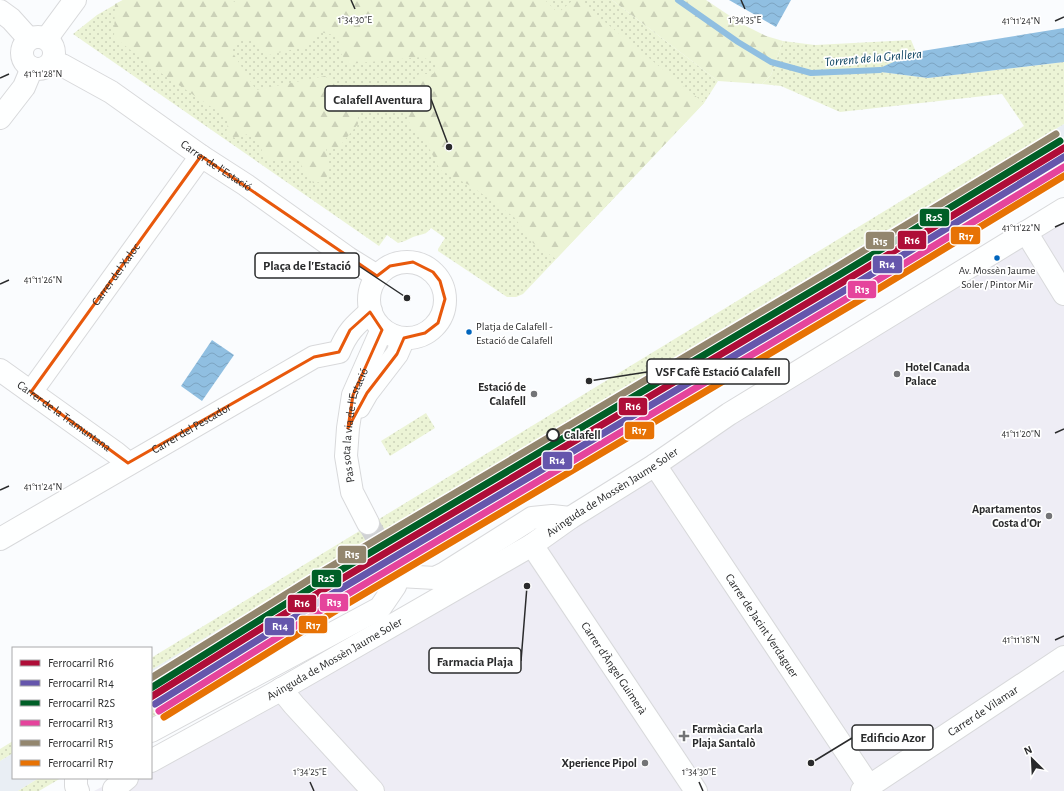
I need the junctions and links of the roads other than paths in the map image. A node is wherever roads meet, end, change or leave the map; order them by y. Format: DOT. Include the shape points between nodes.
graph roads {
  1 [pos="75,0"];
  2 [pos="0,11"];
  3 [pos="38,39"];
  4 [pos="42,65"];
  5 [pos="0,118"];
  6 [pos="201,156"];
  7 [pos="1064,208"];
  8 [pos="1026,232"];
  9 [pos="377,276"];
  10 [pos="1064,294"];
  11 [pos="377,320"];
  12 [pos="404,338"];
  13 [pos="0,370"];
  14 [pos="31,392"];
  15 [pos="348,428"];
  16 [pos="128,463"];
  17 [pos="655,465"];
  18 [pos="570,518"];
  19 [pos="368,523"];
  20 [pos="0,538"];
  21 [pos="532,544"];
  22 [pos="1064,658"];
  23 [pos="281,689"];
  24 [pos="152,730"];
  25 [pos="152,760"];
  26 [pos="866,788"];
  27 [pos="372,791"];
  28 [pos="696,791"];
  1 -- 3 [label="street"];
  2 -- 3 [label="street"];
  3 -- 4 [label="street" via="53,46 54,52"];
  3 -- 4 [label="street" via="23,46 22,56 24,61"];
  4 -- 5 [label="street"];
  4 -- 6 [label="street, Carrer de l'Estació" via="62,65 111,92"];
  6 -- 9 [label="street, Carrer de l'Estació"];
  6 -- 14 [label="street, Carrer del Xaloc"];
  7 -- 8 [label="street, Avinguda de Mossèn Jaume Soler"];
  8 -- 10 [label="street"];
  8 -- 17 [label="street, Avinguda de Mossèn Jaume Soler" via="729,414"];
  9 -- 11 [label="street" via="370,291 370,301"];
  9 -- 12 [label="street" via="390,266 412,262 433,272 440,281 445,300 438,323 424,333"];
  11 -- 12 [label="street" via="391,335"];
  11 -- 15 [label="street, Pas sota la via de l'Estació" via="353,395"];
  11 -- 16 [label="street, Carrer del Pescador" via="350,330 338,352 314,357"];
  12 -- 15 [label="street" via="397,354 367,394"];
  13 -- 14 [label="street, Carrer de la Tramuntana"];
  14 -- 16 [label="street, Carrer de la Tramuntana"];
  15 -- 19 [label="street, Pas sota la via de l'Estació" via="346,456 352,492"];
  16 -- 20 [label="street, Carrer del Pescador"];
  17 -- 18 [label="street, Avinguda de Mossèn Jaume Soler"];
  17 -- 26 [label="street, Carrer de Jacint Verdaguer"];
  18 -- 21 [label="street, Avinguda de Mossèn Jaume Soler"];
  18 -- 24 [label="street" via="532,518 435,578 398,576 380,608"];
  21 -- 23 [label="street, Avinguda de Mossèn Jaume Soler"];
  21 -- 28 [label="street, Carrer d'Àngel Guimerà"];
  22 -- 26 [label="street, Carrer de Vilamar"];
  23 -- 25 [label="street, Avinguda de Mossèn Jaume Soler"];
  23 -- 27 [label="street"];
}
